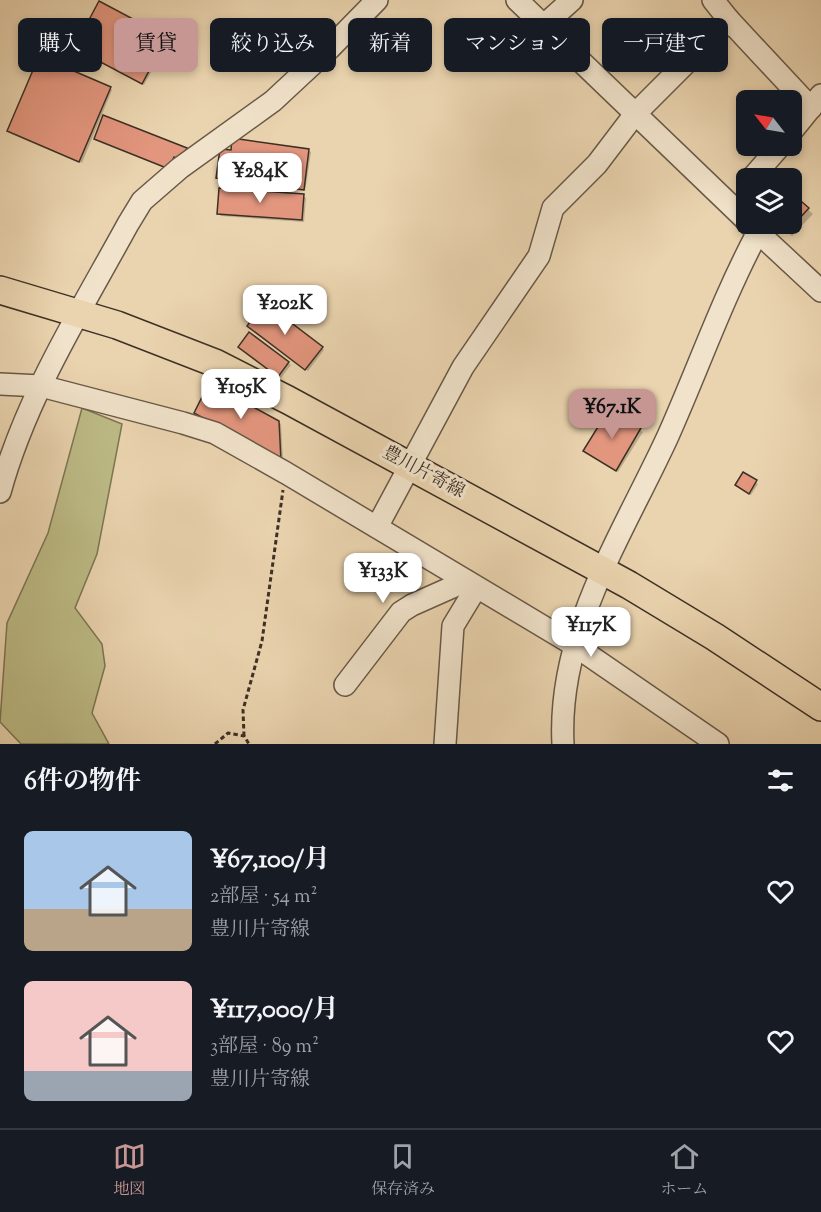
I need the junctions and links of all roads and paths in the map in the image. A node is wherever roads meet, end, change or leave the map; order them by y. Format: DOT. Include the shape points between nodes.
graph roads {
  1 [pos="377,0"];
  2 [pos="517,0"];
  3 [pos="572,0"];
  4 [pos="712,0"];
  5 [pos="535,18"];
  6 [pos="552,18"];
  7 [pos="729,20"];
  8 [pos="590,71"];
  9 [pos="816,102"];
  10 [pos="635,114"];
  11 [pos="802,118"];
  12 [pos="771,156"];
  13 [pos="761,168"];
  14 [pos="736,198"];
  15 [pos="730,205"];
  16 [pos="736,211"];
  17 [pos="747,234"];
  18 [pos="761,234"];
  19 [pos="0,290"];
  20 [pos="821,291"];
  21 [pos="80,313"];
  22 [pos="0,384"];
  23 [pos="41,386"];
  24 [pos="408,466"];
  25 [pos="286,473"];
  26 [pos="0,492"];
  27 [pos="377,526"];
  28 [pos="603,570"];
  29 [pos="471,584"];
  30 [pos="574,645"];
  31 [pos="345,685"];
  32 [pos="821,707"];
  33 [pos="244,736"];
  34 [pos="215,744"];
  35 [pos="249,744"];
  36 [pos="445,744"];
  37 [pos="563,744"];
  38 [pos="718,744"];
  1 -- 21 [label="street" via="273,101 180,168 142,201"];
  2 -- 5 [label="street"];
  3 -- 6 [label="street"];
  4 -- 7 [label="street"];
  7 -- 9 [label="street"];
  7 -- 10 [label="street"];
  8 -- 10 [label="street"];
  9 -- 11 [label="street"];
  10 -- 15 [label="street"];
  10 -- 24 [label="street" via="597,164 553,208 539,256 463,367"];
  12 -- 13 [label="street"];
  14 -- 15 [label="street"];
  15 -- 16 [label="street"];
  17 -- 28 [label="street" via="667,438"];
  18 -- 20 [label="street"];
  19 -- 21 [label="main road, 豊川片寄線"];
  21 -- 23 [label="street"];
  21 -- 24 [label="main road, 豊川片寄線" via="215,363"];
  22 -- 23 [label="street"];
  23 -- 25 [label="street" via="215,434"];
  23 -- 26 [label="street" via="10,457"];
  24 -- 27 [label="street"];
  24 -- 28 [label="main road, 豊川片寄線"];
  25 -- 27 [label="street"];
  25 -- 33 [label="path" via="262,641 243,710"];
  27 -- 29 [label="street"];
  28 -- 30 [label="street"];
  28 -- 32 [label="main road, 豊川片寄線"];
  29 -- 30 [label="street"];
  29 -- 31 [label="street" via="401,612"];
  29 -- 36 [label="street" via="453,626"];
  30 -- 37 [label="street"];
  30 -- 38 [label="street"];
  33 -- 34 [label="path" via="228,734"];
  33 -- 35 [label="path"];
}
